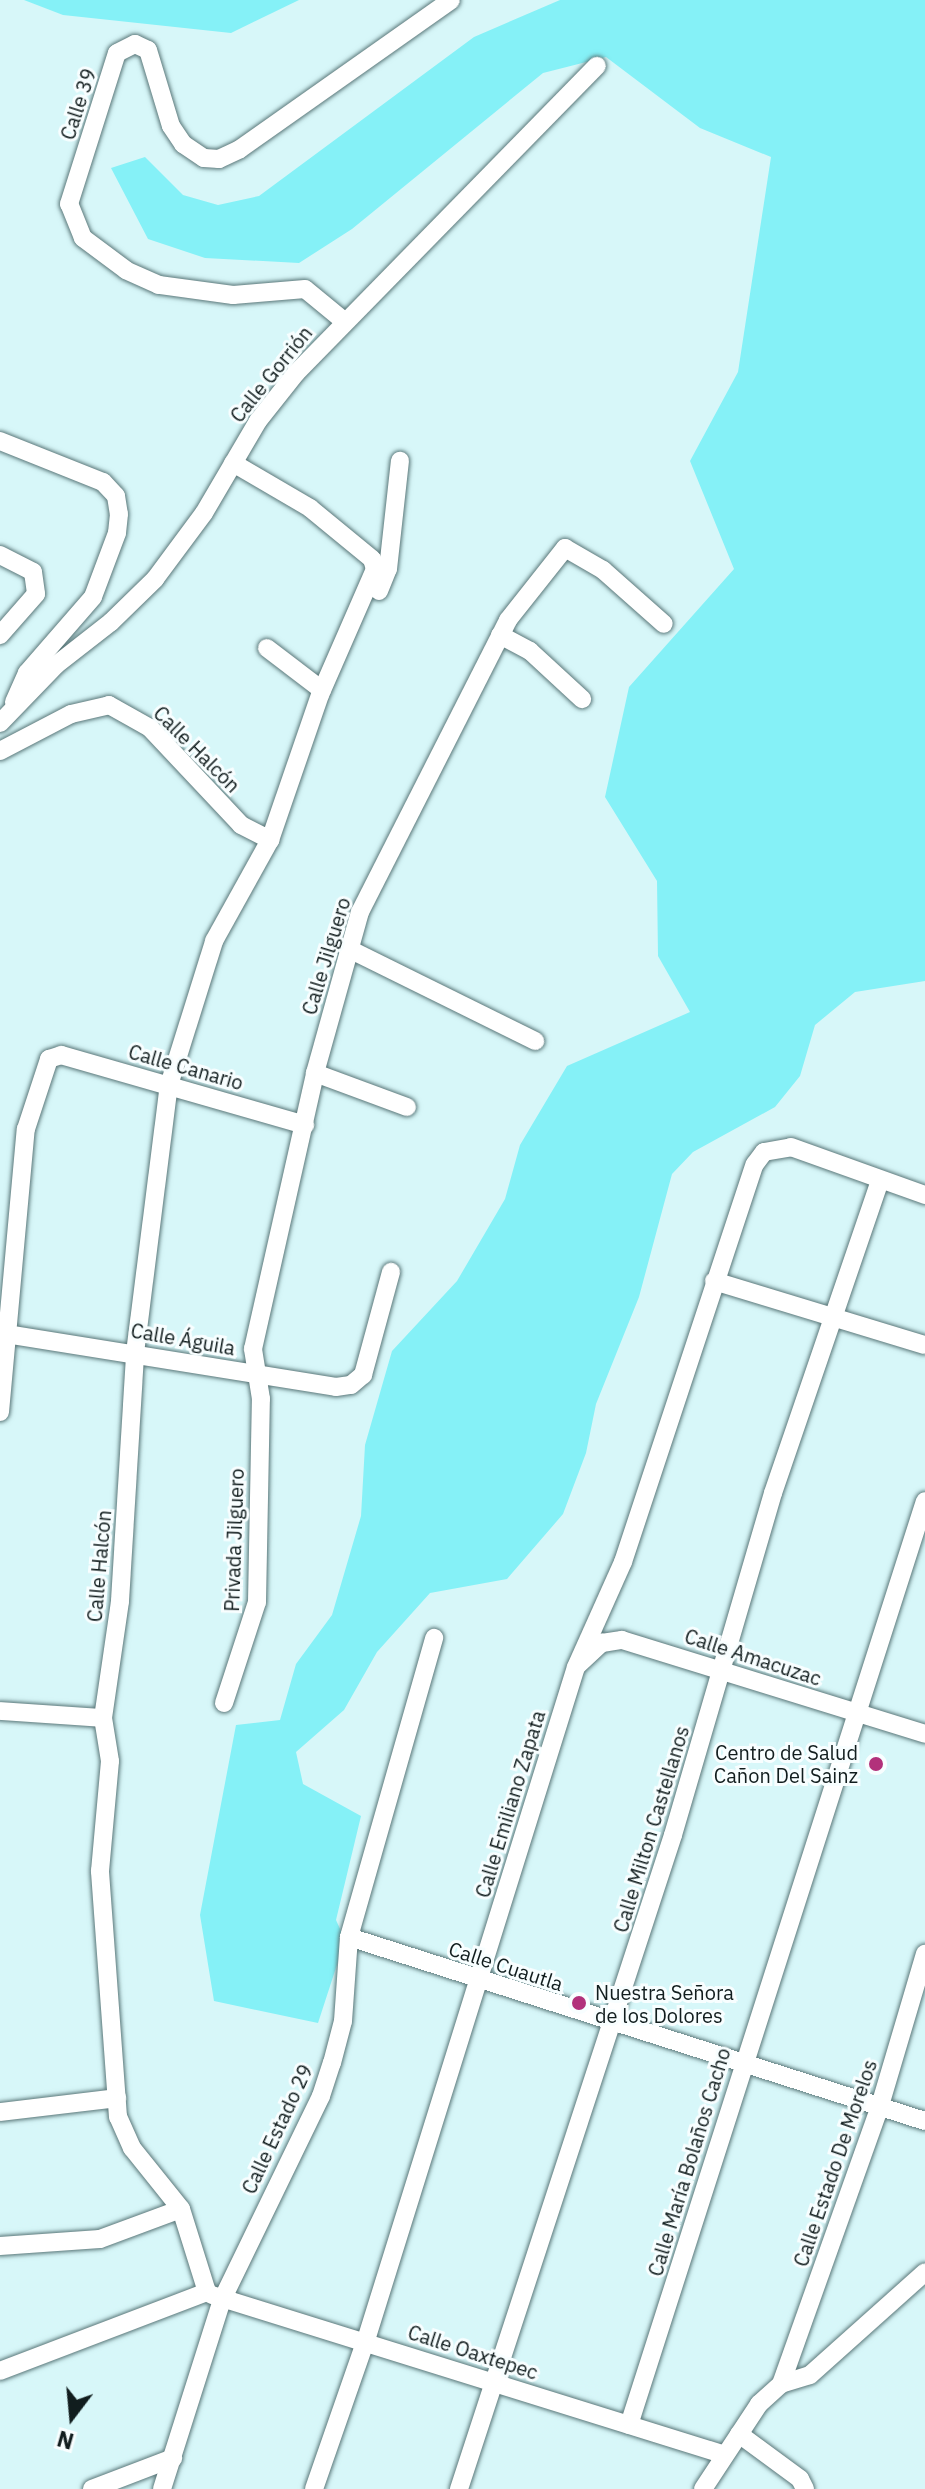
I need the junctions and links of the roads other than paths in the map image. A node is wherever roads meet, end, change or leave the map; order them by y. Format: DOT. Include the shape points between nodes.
graph roads {
  1 [pos="451,0"];
  2 [pos="597,66"];
  3 [pos="344,321"];
  4 [pos="0,441"];
  5 [pos="400,461"];
  6 [pos="233,463"];
  7 [pos="0,555"];
  8 [pos="358,613"];
  9 [pos="664,624"];
  10 [pos="0,635"];
  11 [pos="500,635"];
  12 [pos="267,648"];
  13 [pos="322,690"];
  14 [pos="582,699"];
  15 [pos="13,708"];
  16 [pos="0,723"];
  17 [pos="0,751"];
  18 [pos="270,840"];
  19 [pos="347,948"];
  20 [pos="535,1041"];
  21 [pos="315,1073"];
  22 [pos="169,1085"];
  23 [pos="407,1107"];
  24 [pos="305,1125"];
  25 [pos="880,1180"];
  26 [pos="925,1195"];
  27 [pos="391,1272"];
  28 [pos="714,1281"];
  29 [pos="834,1315"];
  30 [pos="3,1333"];
  31 [pos="925,1345"];
  32 [pos="135,1353"];
  33 [pos="255,1374"];
  34 [pos="0,1412"];
  35 [pos="925,1501"];
  36 [pos="434,1638"];
  37 [pos="576,1667"];
  38 [pos="724,1670"];
  39 [pos="224,1703"];
  40 [pos="0,1711"];
  41 [pos="854,1713"];
  42 [pos="103,1718"];
  43 [pos="925,1734"];
  44 [pos="349,1937"];
  45 [pos="925,1954"];
  46 [pos="479,1981"];
  47 [pos="612,2024"];
  48 [pos="741,2063"];
  49 [pos="117,2098"];
  50 [pos="879,2109"];
  51 [pos="0,2112"];
  52 [pos="925,2121"];
  53 [pos="181,2209"];
  54 [pos="0,2246"];
  55 [pos="925,2272"];
  56 [pos="215,2296"];
  57 [pos="366,2340"];
  58 [pos="0,2371"];
  59 [pos="497,2384"];
  60 [pos="781,2384"];
  61 [pos="629,2425"];
  62 [pos="739,2434"];
  63 [pos="725,2455"];
  64 [pos="173,2458"];
  65 [pos="92,2489"];
  66 [pos="162,2489"];
  67 [pos="314,2489"];
  68 [pos="459,2489"];
  69 [pos="703,2489"];
  70 [pos="805,2489"];
  1 -- 3 [label="street, Calle 39" via="219,159 204,158 183,144 171,126 148,50 135,44 117,53 69,204 83,238 126,270 159,285 233,295 305,289"];
  2 -- 3 [label="street, Calle Gorrión"];
  3 -- 6 [label="street, Calle Gorrión" via="258,421"];
  4 -- 15 [label="street" via="103,482 116,496 119,514 93,597 27,673"];
  5 -- 8 [label="street" via="388,569 375,599"];
  6 -- 8 [label="street, Calle Halcón" via="310,508 372,559 375,569"];
  6 -- 15 [label="street, Calle Gorrión" via="179,551 155,579"];
  7 -- 10 [label="street" via="33,572 36,594"];
  8 -- 13 [label="street, Calle Halcón"];
  9 -- 11 [label="street, Calle Jilguero" via="603,570 565,548"];
  11 -- 14 [label="street" via="530,651"];
  11 -- 19 [label="street, Calle Jilguero" via="410,809"];
  12 -- 13 [label="street"];
  13 -- 18 [label="street, Calle Halcón"];
  15 -- 16 [label="street, Calle Gorrión"];
  17 -- 18 [label="street, Calle Halcón" via="71,714 109,705 150,728 241,825"];
  18 -- 22 [label="street, Calle Halcón" via="214,941"];
  19 -- 20 [label="street"];
  19 -- 21 [label="street, Calle Jilguero"];
  21 -- 23 [label="street"];
  21 -- 24 [label="street, Calle Jilguero"];
  22 -- 24 [label="street, Calle Canario"];
  22 -- 30 [label="street, Calle Canario" via="55,1054 49,1059 26,1129"];
  22 -- 32 [label="street, Calle Halcón" via="152,1185"];
  24 -- 33 [label="street, Calle Jilguero" via="253,1349"];
  25 -- 26 [label="street"];
  25 -- 28 [label="street, Calle Emiliano Zapata" via="791,1147 764,1152 755,1164"];
  25 -- 29 [label="street, Calle Milton Castellanos"];
  27 -- 33 [label="street, Calle Águila" via="358,1382 336,1387"];
  28 -- 29 [label="street"];
  28 -- 37 [label="street, Calle Emiliano Zapata" via="623,1562"];
  29 -- 31 [label="street"];
  29 -- 38 [label="street, Calle Milton Castellanos" via="773,1493"];
  30 -- 32 [label="street, Calle Águila"];
  30 -- 34 [label="street"];
  32 -- 33 [label="street, Calle Águila"];
  32 -- 42 [label="street, Calle Halcón" via="120,1601"];
  33 -- 39 [label="street, Privada Jilguero" via="261,1399 257,1602"];
  35 -- 41 [label="street, Calle María Bolaños Cacho"];
  36 -- 44 [label="street, Calle Estado 29"];
  37 -- 38 [label="street, Calle Amacuzac" via="611,1639"];
  37 -- 46 [label="street, Calle Emiliano Zapata"];
  38 -- 41 [label="street, Calle Amacuzac"];
  38 -- 47 [label="street, Calle Milton Castellanos"];
  40 -- 42 [label="street"];
  41 -- 43 [label="street, Calle Amacuzac"];
  41 -- 48 [label="street, Calle María Bolaños Cacho"];
  42 -- 49 [label="street, Calle Halcón" via="110,1761 100,1871"];
  44 -- 46 [label="street, Calle Cuautla"];
  44 -- 56 [label="street, Calle Estado 29" via="343,2021 321,2096"];
  45 -- 50 [label="street, Calle Estado De Morelos"];
  46 -- 47 [label="street, Calle Cuautla"];
  46 -- 57 [label="street, Calle Emiliano Zapata"];
  47 -- 48 [label="street, Calle Cuautla"];
  47 -- 59 [label="street, Calle Milton Castellanos"];
  48 -- 50 [label="street, Calle Cuautla"];
  48 -- 61 [label="street, Calle María Bolaños Cacho"];
  49 -- 51 [label="street"];
  49 -- 53 [label="street, Calle Halcón" via="121,2129"];
  50 -- 52 [label="street, Calle Cuautla"];
  50 -- 60 [label="street, Calle Estado De Morelos"];
  53 -- 54 [label="street" via="100,2239"];
  53 -- 56 [label="street, Calle Halcón"];
  55 -- 60 [label="street" via="810,2375"];
  56 -- 57 [label="street, Calle Oaxtepec"];
  56 -- 58 [label="street"];
  56 -- 64 [label="street, Calle Estado 29"];
  57 -- 59 [label="street, Calle Oaxtepec"];
  57 -- 67 [label="street, Calle Emiliano Zapata"];
  59 -- 61 [label="street, Calle Oaxtepec"];
  59 -- 68 [label="street, Calle Milton Castellanos"];
  60 -- 62 [label="street"];
  61 -- 63 [label="street, Calle Oaxtepec"];
  62 -- 63 [label="street"];
  62 -- 70 [label="street" via="800,2479"];
  63 -- 69 [label="street"];
  64 -- 65 [label="street"];
  64 -- 66 [label="street, Calle Estado 29"];
}
